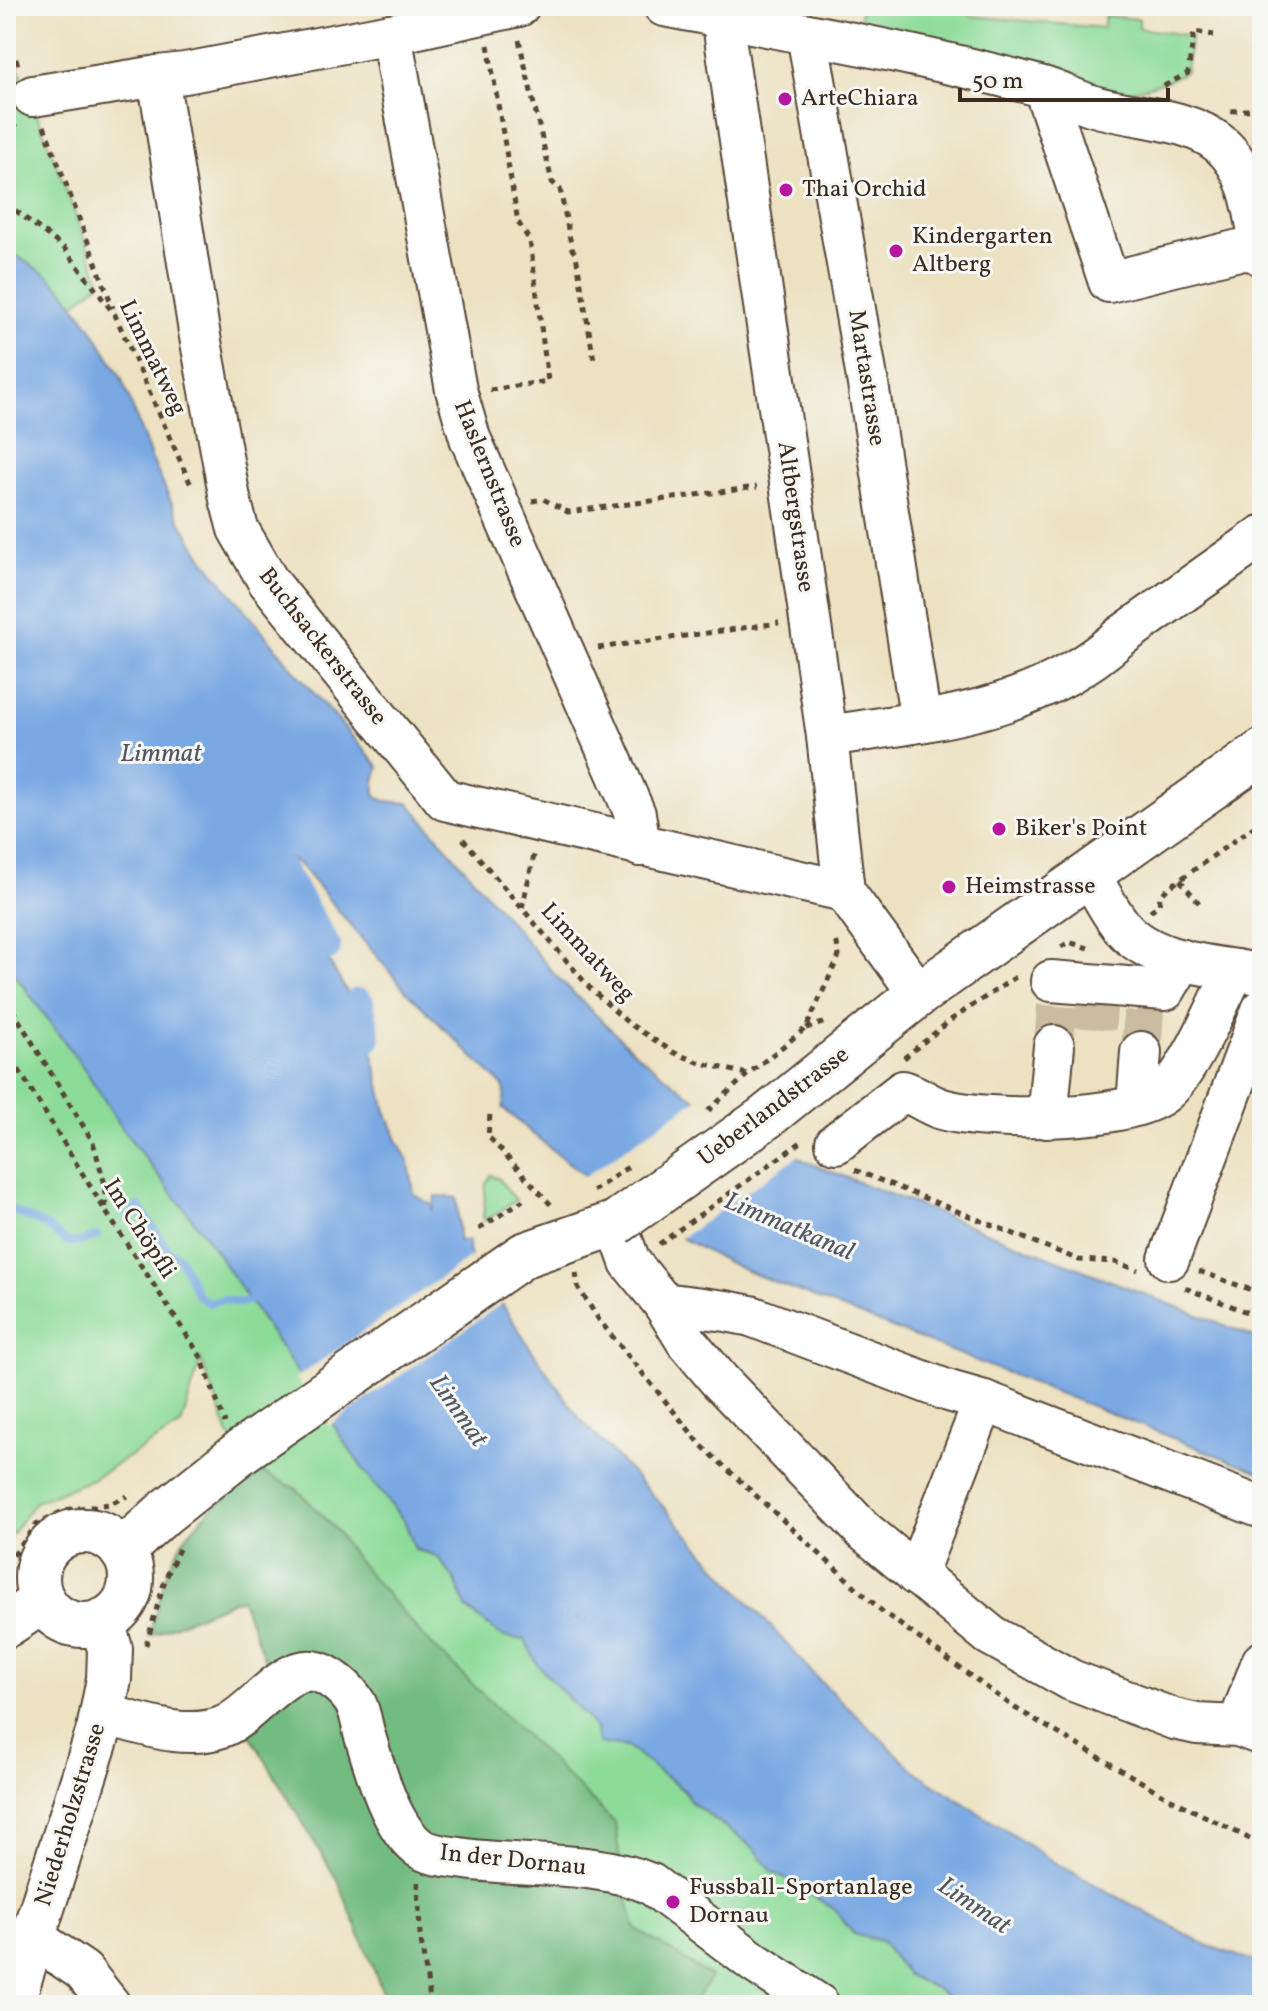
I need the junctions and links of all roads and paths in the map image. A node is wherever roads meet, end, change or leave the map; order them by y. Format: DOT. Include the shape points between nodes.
graph roads {
  1 [pos="664,6"];
  2 [pos="499,9"];
  3 [pos="722,17"];
  4 [pos="391,34"];
  5 [pos="807,34"];
  6 [pos="1214,35"];
  7 [pos="158,76"];
  8 [pos="1044,88"];
  9 [pos="1153,89"];
  10 [pos="33,96"];
  11 [pos="6,203"];
  12 [pos="1262,253"];
  13 [pos="115,315"];
  14 [pos="594,360"];
  15 [pos="457,395"];
  16 [pos="790,483"];
  17 [pos="193,489"];
  18 [pos="500,508"];
  19 [pos="1262,536"];
  20 [pos="809,619"];
  21 [pos="567,660"];
  22 [pos="921,722"];
  23 [pos="827,736"];
  24 [pos="1262,752"];
  25 [pos="445,800"];
  26 [pos="1262,821"];
  27 [pos="541,823"];
  28 [pos="640,846"];
  29 [pos="1089,874"];
  30 [pos="1180,880"];
  31 [pos="1199,903"];
  32 [pos="522,909"];
  33 [pos="839,910"];
  34 [pos="1123,928"];
  35 [pos="1183,960"];
  36 [pos="1046,966"];
  37 [pos="1248,972"];
  38 [pos="919,994"];
  39 [pos="6,999"];
  40 [pos="1262,1010"];
  41 [pos="1054,1046"];
  42 [pos="6,1049"];
  43 [pos="1141,1052"];
  44 [pos="892,1067"];
  45 [pos="748,1074"];
  46 [pos="1137,1105"];
  47 [pos="708,1112"];
  48 [pos="490,1115"];
  49 [pos="1047,1118"];
  50 [pos="812,1142"];
  51 [pos="632,1164"];
  52 [pos="523,1200"];
  53 [pos="550,1203"];
  54 [pos="598,1211"];
  55 [pos="106,1212"];
  56 [pos="479,1229"];
  57 [pos="652,1249"];
  58 [pos="560,1256"];
  59 [pos="1162,1271"];
  60 [pos="1262,1294"];
  61 [pos="663,1303"];
  62 [pos="1262,1318"];
  63 [pos="984,1401"];
  64 [pos="249,1434"];
  65 [pos="702,1446"];
  66 [pos="134,1493"];
  67 [pos="1262,1508"];
  68 [pos="183,1540"];
  69 [pos="122,1551"];
  70 [pos="6,1565"];
  71 [pos="916,1575"];
  72 [pos="43,1601"];
  73 [pos="102,1621"];
  74 [pos="6,1625"];
  75 [pos="145,1648"];
  76 [pos="1262,1662"];
  77 [pos="103,1714"];
  78 [pos="1250,1730"];
  79 [pos="420,1849"];
  80 [pos="33,1937"];
  81 [pos="11,2005"];
  82 [pos="110,2005"];
  83 [pos="431,2005"];
  84 [pos="819,2005"];
  1 -- 3 [label="street"];
  2 -- 4 [label="street"];
  2 -- 14 [label="path" via="552,182 560,189"];
  2 -- 15 [label="path" via="518,222 530,241 548,381"];
  3 -- 5 [label="street"];
  3 -- 16 [label="street, Altbergstrasse"];
  4 -- 7 [label="street"];
  4 -- 15 [label="street, Haslernstrasse"];
  5 -- 8 [label="street"];
  5 -- 22 [label="street, Martastrasse"];
  6 -- 9 [label="path" via="1194,32 1188,73"];
  7 -- 10 [label="street"];
  7 -- 25 [label="street, Buchsackerstrasse" via="238,529 268,581"];
  8 -- 12 [label="street" via="1211,137 1241,171"];
  8 -- 12 [label="street" via="1109,282 1239,250"];
  10 -- 13 [label="path"];
  11 -- 13 [label="path, Limmatweg" via="64,248"];
  13 -- 17 [label="path, Limmatweg"];
  15 -- 18 [label="street, Haslernstrasse"];
  16 -- 18 [label="path" via="568,512 543,499"];
  16 -- 20 [label="street, Altbergstrasse"];
  18 -- 21 [label="street, Haslernstrasse"];
  19 -- 22 [label="street" via="1070,674 967,715"];
  20 -- 21 [label="path" via="600,648"];
  20 -- 23 [label="street, Altbergstrasse"];
  21 -- 28 [label="street, Haslernstrasse" via="635,814"];
  22 -- 23 [label="street"];
  23 -- 33 [label="street, Altbergstrasse"];
  24 -- 29 [label="main road, Ueberlandstrasse"];
  25 -- 27 [label="street"];
  25 -- 32 [label="path, Limmatweg" via="450,824"];
  26 -- 30 [label="path"];
  27 -- 28 [label="street"];
  27 -- 32 [label="path"];
  28 -- 33 [label="street"];
  29 -- 34 [label="street"];
  29 -- 38 [label="main road, Ueberlandstrasse"];
  30 -- 31 [label="path"];
  30 -- 34 [label="path" via="1163,893 1159,905"];
  32 -- 45 [label="path, Limmatweg" via="589,987 628,1023 675,1053"];
  33 -- 38 [label="street, Altbergstrasse"];
  33 -- 45 [label="path" via="839,956 806,1028"];
  34 -- 35 [label="street" via="1149,948"];
  34 -- 36 [label="path" via="1093,950 1069,942"];
  35 -- 36 [label="street" via="1165,990"];
  35 -- 37 [label="street"];
  36 -- 44 [label="path" via="952,1019"];
  37 -- 46 [label="street" via="1176,1081 1157,1098"];
  38 -- 50 [label="main road, Ueberlandstrasse"];
  39 -- 55 [label="path" via="93,1142"];
  40 -- 59 [label="street"];
  41 -- 49 [label="street"];
  42 -- 55 [label="path, Im Chöpfli"];
  43 -- 46 [label="street"];
  45 -- 47 [label="path"];
  46 -- 49 [label="street"];
  48 -- 53 [label="path" via="488,1136"];
  49 -- 50 [label="street" via="951,1111 903,1091"];
  50 -- 54 [label="main road, Ueberlandstrasse, bridge"];
  50 -- 57 [label="path"];
  50 -- 59 [label="path" via="1079,1260"];
  51 -- 54 [label="path"];
  52 -- 56 [label="path"];
  54 -- 58 [label="main road, Ueberlandstrasse"];
  54 -- 61 [label="street"];
  55 -- 64 [label="path, Im Chöpfli"];
  58 -- 64 [label="main road, Ueberlandstrasse" via="524,1255"];
  58 -- 65 [label="path" via="591,1308"];
  59 -- 60 [label="path"];
  59 -- 62 [label="path"];
  61 -- 63 [label="street" via="751,1316"];
  61 -- 71 [label="street" via="695,1352 739,1401 844,1511"];
  63 -- 67 [label="street"];
  63 -- 71 [label="street"];
  64 -- 69 [label="main road, Ueberlandstrasse"];
  66 -- 70 [label="path" via="110,1504 65,1510 38,1523"];
  68 -- 75 [label="path"];
  69 -- 72 [label="main road" via="94,1532 59,1538 38,1566"];
  69 -- 73 [label="main road" via="130,1575 126,1599"];
  71 -- 78 [label="street" via="998,1640 1071,1680 1185,1722"];
  72 -- 73 [label="main road" via="51,1612 75,1624"];
  72 -- 74 [label="main road"];
  73 -- 77 [label="main road, Niederholzstrasse" via="110,1649"];
  76 -- 78 [label="street"];
  77 -- 79 [label="street, In der Dornau" via="172,1731 220,1728 300,1672 327,1676 356,1704 389,1806"];
  77 -- 80 [label="main road, Niederholzstrasse"];
  79 -- 83 [label="path" via="420,1935"];
  79 -- 84 [label="street, In der Dornau" via="489,1863 635,1877"];
  80 -- 81 [label="main road, Niederholzstrasse"];
  80 -- 82 [label="street" via="83,1971"];
}
